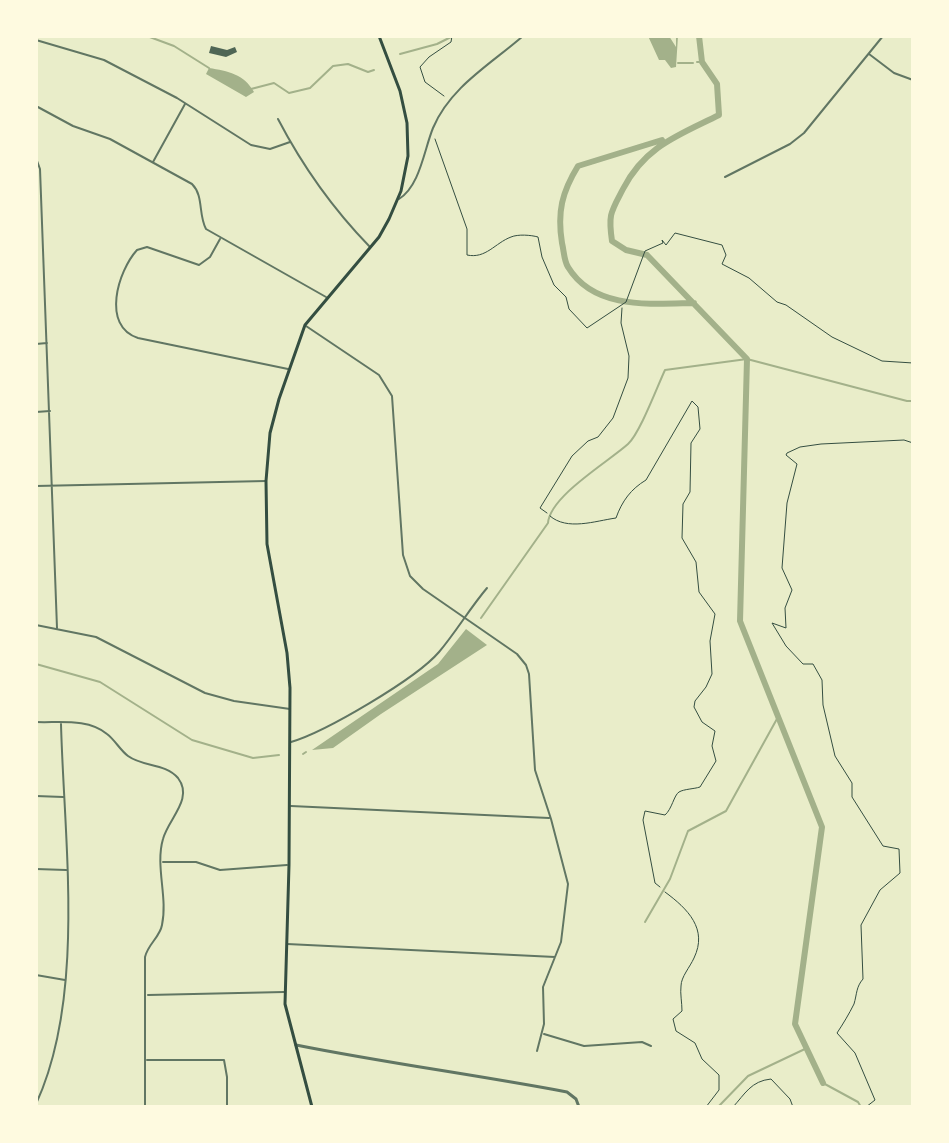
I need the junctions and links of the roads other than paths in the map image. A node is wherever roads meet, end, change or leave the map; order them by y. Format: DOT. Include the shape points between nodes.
graph roads {
  1 [pos="379,36"];
  2 [pos="523,36"];
  3 [pos="883,36"];
  4 [pos="36,40"];
  5 [pos="868,54"];
  6 [pos="913,80"];
  7 [pos="186,103"];
  8 [pos="36,106"];
  9 [pos="278,119"];
  10 [pos="290,142"];
  11 [pos="36,158"];
  12 [pos="152,162"];
  13 [pos="725,177"];
  14 [pos="398,200"];
  15 [pos="42,225"];
  16 [pos="36,228"];
  17 [pos="220,238"];
  18 [pos="370,248"];
  19 [pos="327,298"];
  20 [pos="305,325"];
  21 [pos="47,343"];
  22 [pos="36,344"];
  23 [pos="289,369"];
  24 [pos="50,411"];
  25 [pos="36,412"];
  26 [pos="266,481"];
  27 [pos="52,485"];
  28 [pos="36,486"];
  29 [pos="487,588"];
  30 [pos="464,616"];
  31 [pos="36,625"];
  32 [pos="57,628"];
  33 [pos="290,709"];
  34 [pos="36,722"];
  35 [pos="61,723"];
  36 [pos="289,743"];
  37 [pos="36,796"];
  38 [pos="64,797"];
  39 [pos="290,806"];
  40 [pos="551,819"];
  41 [pos="162,862"];
  42 [pos="289,865"];
  43 [pos="36,869"];
  44 [pos="66,870"];
  45 [pos="286,944"];
  46 [pos="555,957"];
  47 [pos="36,975"];
  48 [pos="66,980"];
  49 [pos="284,992"];
  50 [pos="146,995"];
  51 [pos="543,1034"];
  52 [pos="296,1045"];
  53 [pos="651,1046"];
  54 [pos="537,1051"];
  55 [pos="146,1060"];
  56 [pos="36,1104"];
  57 [pos="145,1107"];
  58 [pos="227,1107"];
  59 [pos="312,1107"];
  60 [pos="579,1107"];
  1 -- 14 [label="main road" via="407,123 408,156"];
  2 -- 14 [label="street" via="447,102 414,181"];
  3 -- 5 [label="street"];
  4 -- 7 [label="street" via="104,60"];
  5 -- 6 [label="street"];
  5 -- 13 [label="street" via="804,133"];
  7 -- 10 [label="street" via="251,145 270,149"];
  7 -- 12 [label="street"];
  8 -- 12 [label="street"];
  9 -- 10 [label="street"];
  10 -- 18 [label="street" via="330,203"];
  11 -- 15 [label="street"];
  12 -- 17 [label="street" via="196,187 203,225"];
  14 -- 18 [label="main road"];
  15 -- 16 [label="street"];
  15 -- 21 [label="street"];
  17 -- 19 [label="street"];
  17 -- 23 [label="street" via="199,265 147,247 137,250 116,293 121,326 138,338"];
  18 -- 19 [label="main road"];
  19 -- 20 [label="main road"];
  20 -- 23 [label="main road"];
  20 -- 30 [label="street" via="387,384 394,407 404,562 416,583"];
  21 -- 22 [label="street"];
  21 -- 24 [label="street"];
  23 -- 26 [label="main road" via="270,433"];
  24 -- 25 [label="street"];
  24 -- 27 [label="street"];
  26 -- 27 [label="street"];
  26 -- 33 [label="main road" via="267,544 287,653"];
  27 -- 28 [label="street"];
  27 -- 32 [label="street"];
  29 -- 30 [label="street"];
  30 -- 36 [label="street" via="438,654 414,674 324,729"];
  30 -- 40 [label="street" via="526,665 535,770"];
  31 -- 32 [label="street"];
  32 -- 33 [label="street" via="96,637 205,693"];
  33 -- 36 [label="main road"];
  34 -- 35 [label="street"];
  35 -- 38 [label="street"];
  35 -- 41 [label="street" via="93,725 126,755 176,776 184,791 162,843"];
  36 -- 39 [label="main road"];
  37 -- 38 [label="street"];
  38 -- 44 [label="street"];
  39 -- 40 [label="street"];
  39 -- 42 [label="main road"];
  40 -- 46 [label="street" via="568,884"];
  41 -- 42 [label="street" via="196,862 220,870"];
  41 -- 50 [label="street" via="163,922 147,950"];
  42 -- 45 [label="main road"];
  43 -- 44 [label="street"];
  44 -- 48 [label="street"];
  45 -- 46 [label="street"];
  45 -- 49 [label="main road"];
  46 -- 51 [label="street" via="542,997"];
  47 -- 48 [label="street"];
  48 -- 56 [label="street" via="50,1072"];
  49 -- 50 [label="street"];
  49 -- 52 [label="main road"];
  50 -- 55 [label="street"];
  51 -- 53 [label="street" via="584,1046"];
  51 -- 54 [label="street"];
  52 -- 59 [label="main road"];
  52 -- 60 [label="street" via="567,1092"];
  55 -- 57 [label="street"];
  55 -- 58 [label="street" via="224,1060"];
}
